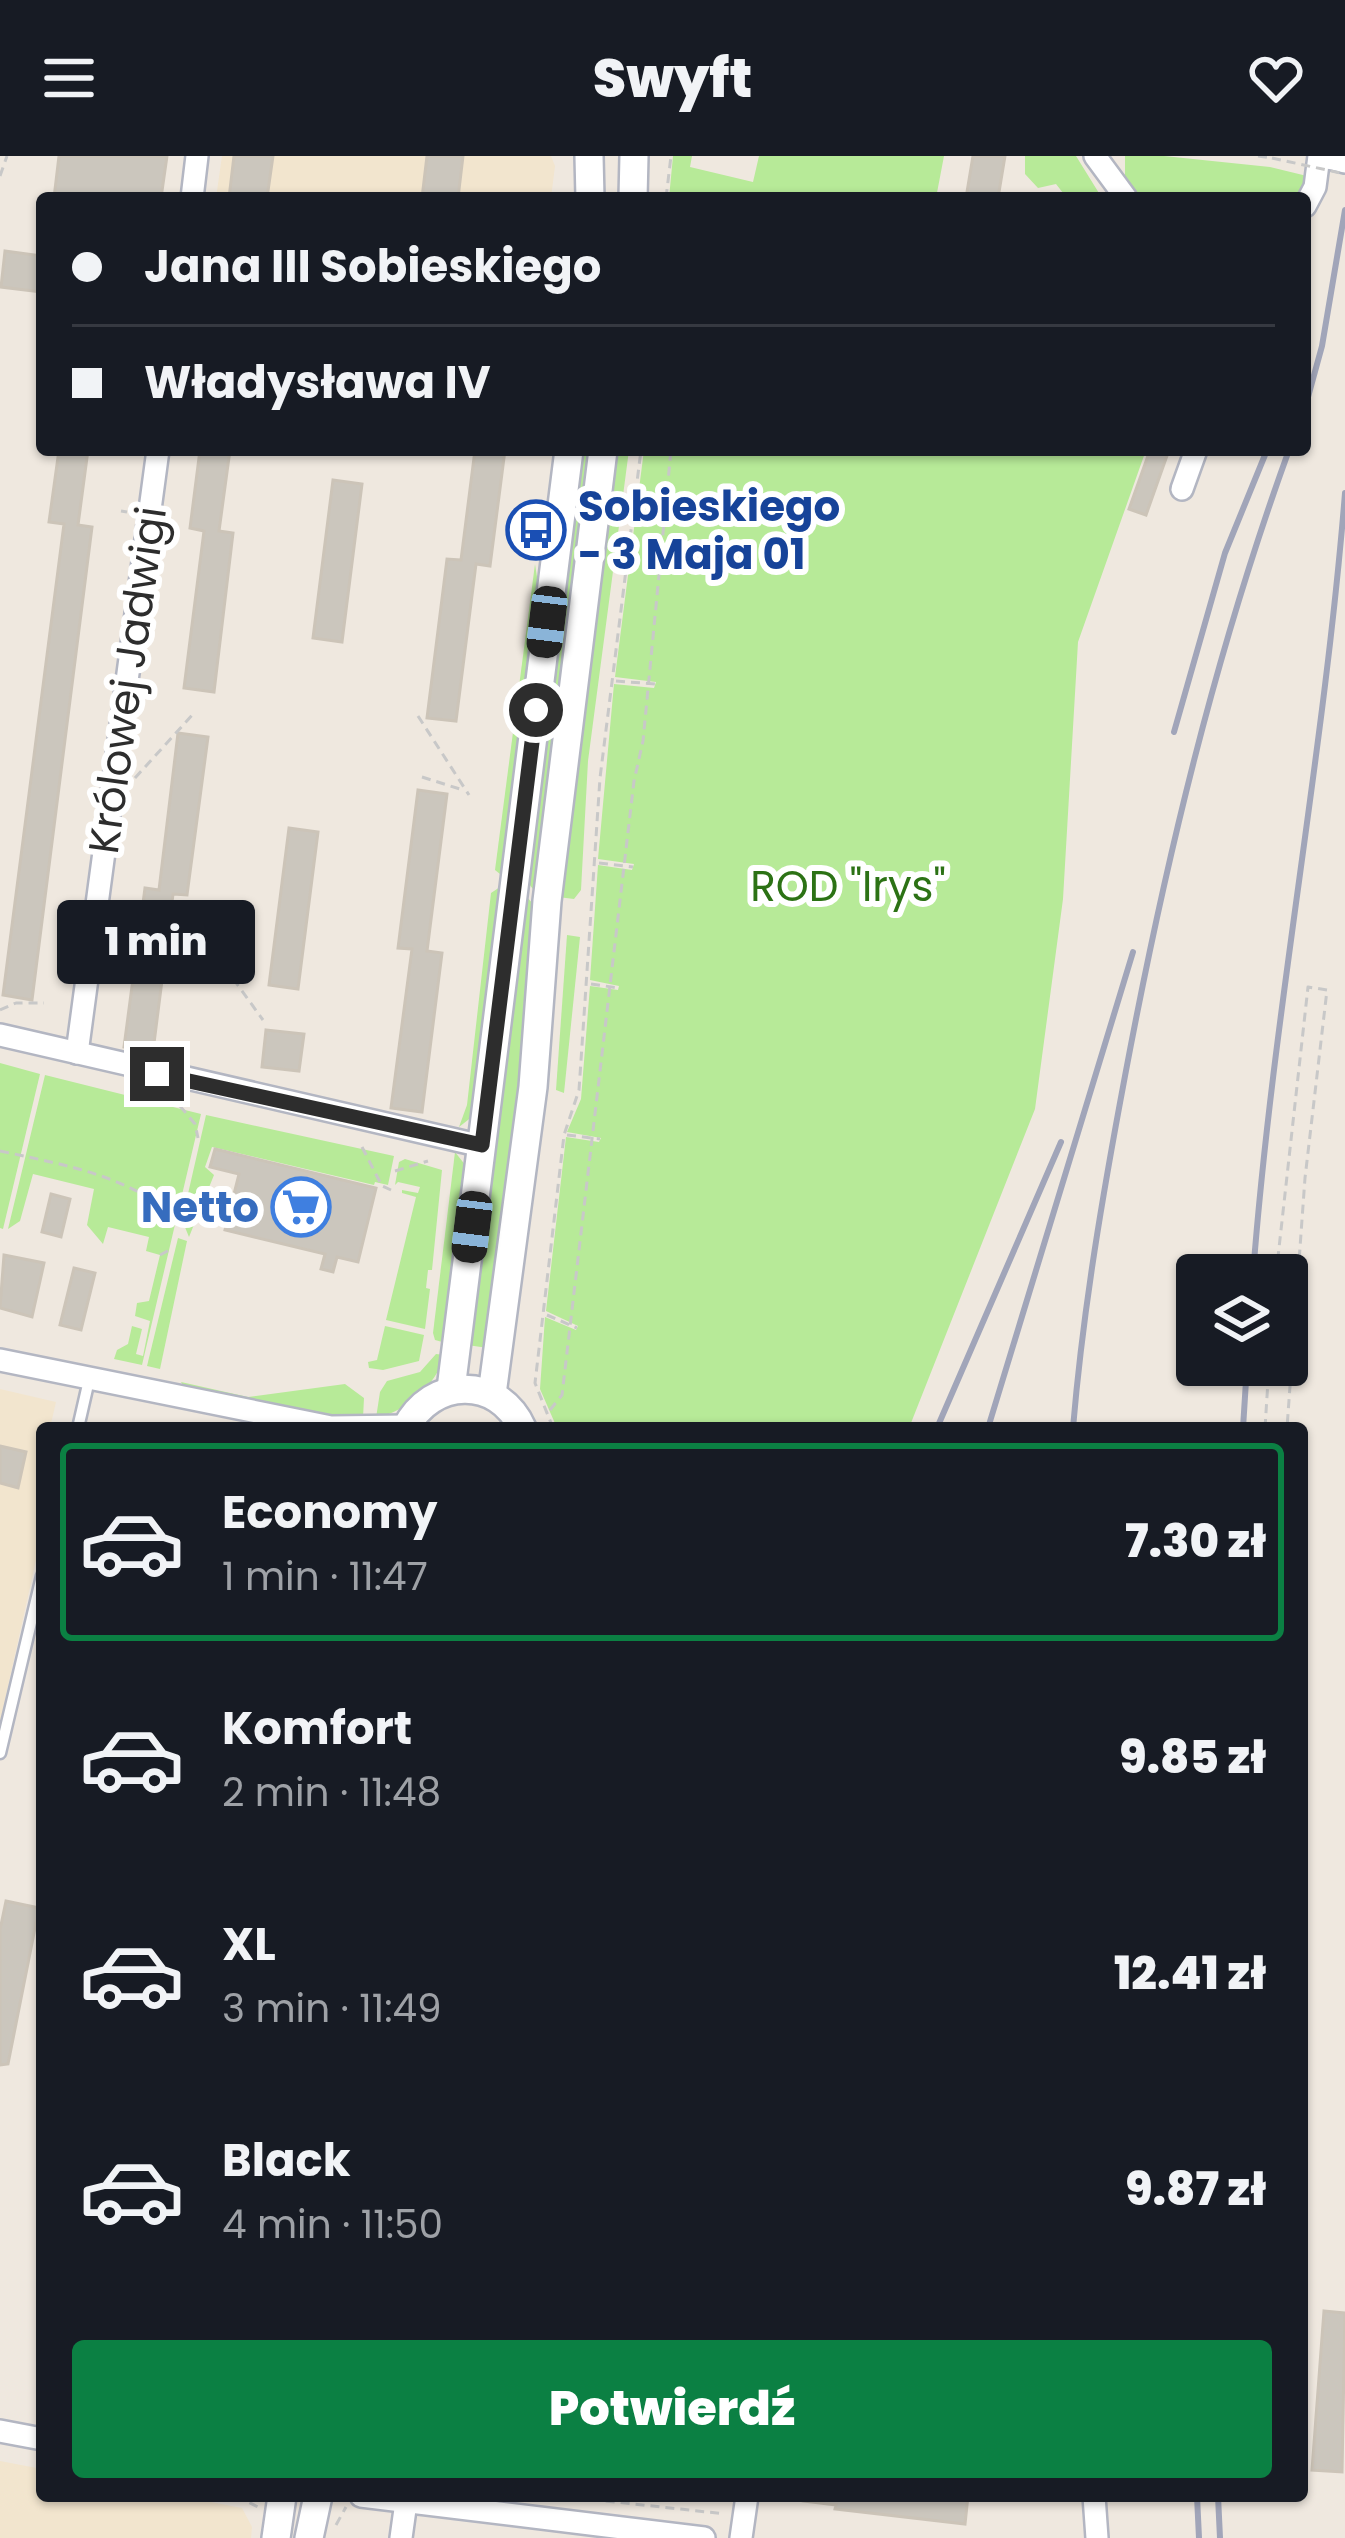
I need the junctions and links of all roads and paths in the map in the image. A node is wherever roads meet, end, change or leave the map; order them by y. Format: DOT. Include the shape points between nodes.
graph roads {
  1 [pos="7,156"];
  2 [pos="197,156"];
  3 [pos="589,156"];
  4 [pos="634,156"];
  5 [pos="671,156"];
  6 [pos="1258,156"];
  7 [pos="1319,156"];
  8 [pos="1333,156"];
  9 [pos="1272,158"];
  10 [pos="1345,159"];
  11 [pos="1105,161"];
  12 [pos="1345,174"];
  13 [pos="0,176"];
  14 [pos="193,192"];
  15 [pos="590,192"];
  16 [pos="633,192"];
  17 [pos="668,192"];
  18 [pos="1123,192"];
  19 [pos="1311,196"];
  20 [pos="157,456"];
  21 [pos="567,456"];
  22 [pos="602,456"];
  23 [pos="639,456"];
  24 [pos="670,456"];
  25 [pos="1194,456"];
  26 [pos="1182,489"];
  27 [pos="616,681"];
  28 [pos="648,683"];
  29 [pos="656,684"];
  30 [pos="195,712"];
  31 [pos="418,716"];
  32 [pos="422,777"];
  33 [pos="110,806"];
  34 [pos="599,862"];
  35 [pos="625,866"];
  36 [pos="633,867"];
  37 [pos="198,931"];
  38 [pos="591,984"];
  39 [pos="615,987"];
  40 [pos="44,1003"];
  41 [pos="0,1010"];
  42 [pos="263,1020"];
  43 [pos="0,1035"];
  44 [pos="77,1053"];
  45 [pos="180,1106"];
  46 [pos="567,1135"];
  47 [pos="198,1138"];
  48 [pos="597,1139"];
  49 [pos="482,1145"];
  50 [pos="362,1147"];
  51 [pos="0,1150"];
  52 [pos="428,1161"];
  53 [pos="395,1171"];
  54 [pos="391,1190"];
  55 [pos="585,1196"];
  56 [pos="593,1198"];
  57 [pos="179,1219"];
  58 [pos="173,1248"];
  59 [pos="1278,1254"];
  60 [pos="1300,1254"];
  61 [pos="160,1255"];
  62 [pos="547,1315"];
  63 [pos="569,1326"];
  64 [pos="578,1328"];
  65 [pos="0,1360"];
  66 [pos="89,1380"];
  67 [pos="1268,1386"];
  68 [pos="1290,1386"];
  69 [pos="451,1389"];
  70 [pos="492,1394"];
  71 [pos="550,1409"];
  72 [pos="79,1422"];
  73 [pos="302,1422"];
  74 [pos="410,1422"];
  75 [pos="518,1422"];
  76 [pos="551,1422"];
  77 [pos="1265,1422"];
  78 [pos="1287,1422"];
  79 [pos="36,1601"];
  80 [pos="0,1753"];
  81 [pos="0,2431"];
  82 [pos="36,2438"];
  83 [pos="281,2502"];
  84 [pos="317,2502"];
  85 [pos="406,2502"];
  86 [pos="608,2502"];
  87 [pos="746,2502"];
  88 [pos="1094,2502"];
  89 [pos="729,2511"];
  90 [pos="562,2529"];
  91 [pos="276,2538"];
  92 [pos="310,2538"];
  93 [pos="401,2538"];
  94 [pos="704,2538"];
  95 [pos="741,2538"];
  96 [pos="1096,2538"];
  1 -- 13 [label="path"];
  2 -- 14 [label="street"];
  3 -- 15 [label="street"];
  4 -- 16 [label="street"];
  5 -- 17 [label="path"];
  6 -- 9 [label="path"];
  7 -- 19 [label="street"];
  8 -- 10 [label="street"];
  9 -- 12 [label="path, bridge"];
  11 -- 18 [label="street"];
  20 -- 33 [label="street, Królowej Jadwigi"];
  21 -- 49 [label="street"];
  22 -- 70 [label="street"];
  23 -- 76 [label="path" via="600,778 579,1090 565,1126 535,1383"];
  24 -- 28 [label="path"];
  25 -- 26 [label="street"];
  27 -- 28 [label="path"];
  28 -- 29 [label="path"];
  28 -- 35 [label="path"];
  30 -- 33 [label="path"];
  31 -- 32 [label="path" via="469,795"];
  33 -- 44 [label="street, Królowej Jadwigi"];
  34 -- 35 [label="path"];
  35 -- 36 [label="path"];
  35 -- 39 [label="path"];
  37 -- 42 [label="path"];
  38 -- 39 [label="path"];
  39 -- 48 [label="path"];
  40 -- 41 [label="path"];
  43 -- 44 [label="street"];
  44 -- 49 [label="street"];
  45 -- 47 [label="path"];
  46 -- 48 [label="path"];
  48 -- 55 [label="path"];
  49 -- 69 [label="street"];
  50 -- 54 [label="path"];
  51 -- 57 [label="path" via="96,1172 146,1193"];
  52 -- 53 [label="path"];
  55 -- 56 [label="path"];
  55 -- 63 [label="path"];
  58 -- 61 [label="path"];
  59 -- 60 [label="path" via="1308,987 1327,989"];
  62 -- 63 [label="path"];
  63 -- 64 [label="path"];
  63 -- 71 [label="path" via="562,1395"];
  65 -- 66 [label="street"];
  66 -- 72 [label="lane"];
  66 -- 73 [label="street"];
  67 -- 77 [label="path"];
  68 -- 78 [label="path"];
  69 -- 70 [label="street"];
  69 -- 74 [label="street" via="424,1402"];
  70 -- 75 [label="street"];
  79 -- 80 [label="lane"];
  81 -- 82 [label="street"];
  83 -- 91 [label="street"];
  84 -- 92 [label="street"];
  85 -- 90 [label="street"];
  85 -- 93 [label="street"];
  86 -- 89 [label="path"];
  87 -- 95 [label="street"];
  88 -- 96 [label="street"];
  90 -- 94 [label="street"];
}
